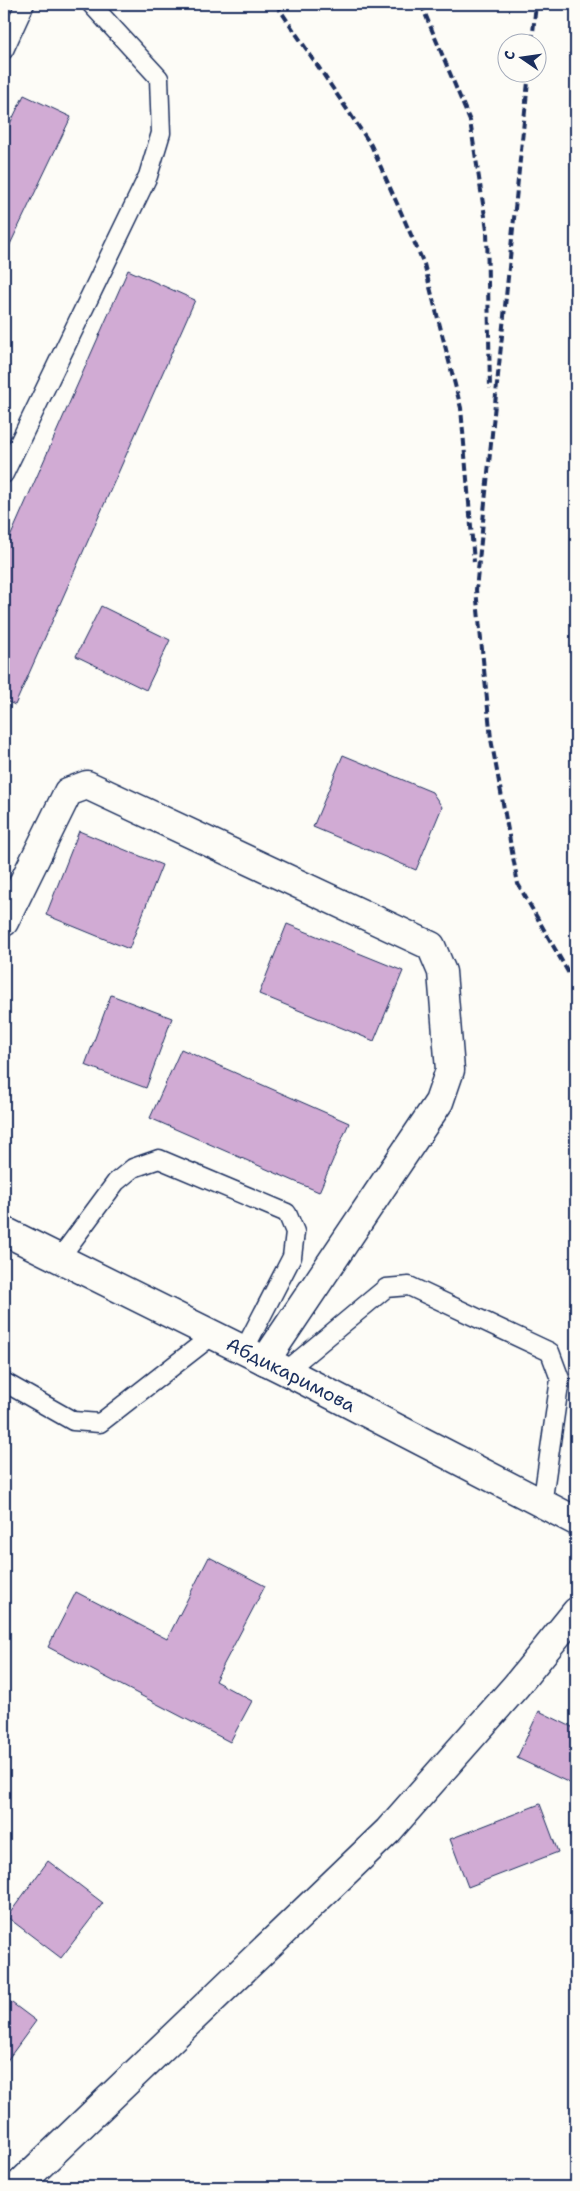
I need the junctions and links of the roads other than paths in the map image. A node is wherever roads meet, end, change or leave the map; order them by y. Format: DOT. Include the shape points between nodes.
graph roads {
  1 [pos="25,4"];
  2 [pos="91,4"];
  3 [pos="4,50"];
  4 [pos="4,474"];
  5 [pos="4,922"];
  6 [pos="4,1231"];
  7 [pos="59,1259"];
  8 [pos="213,1335"];
  9 [pos="265,1361"];
  10 [pos="4,1382"];
  11 [pos="542,1505"];
  12 [pos="576,1521"];
  13 [pos="576,1612"];
  14 [pos="17,2187"];
  1 -- 3 [label="lane"];
  2 -- 4 [label="lane" via="159,78 161,133 148,176"];
  5 -- 9 [label="street" via="68,792 87,785 431,946 442,972 450,1070 439,1102"];
  6 -- 7 [label="street, Абдикаримова"];
  7 -- 8 [label="street, Абдикаримова"];
  7 -- 9 [label="lane" via="116,1182 133,1168 159,1159 287,1213 295,1232 292,1257"];
  8 -- 9 [label="street, Абдикаримова"];
  8 -- 10 [label="lane" via="100,1422 74,1421"];
  9 -- 11 [label="street, Абдикаримова"];
  9 -- 11 [label="lane" via="386,1288 409,1286 550,1352 560,1379"];
  11 -- 12 [label="street, Абдикаримова"];
  13 -- 14 [label="street" via="516,1686 388,1831"];
}
